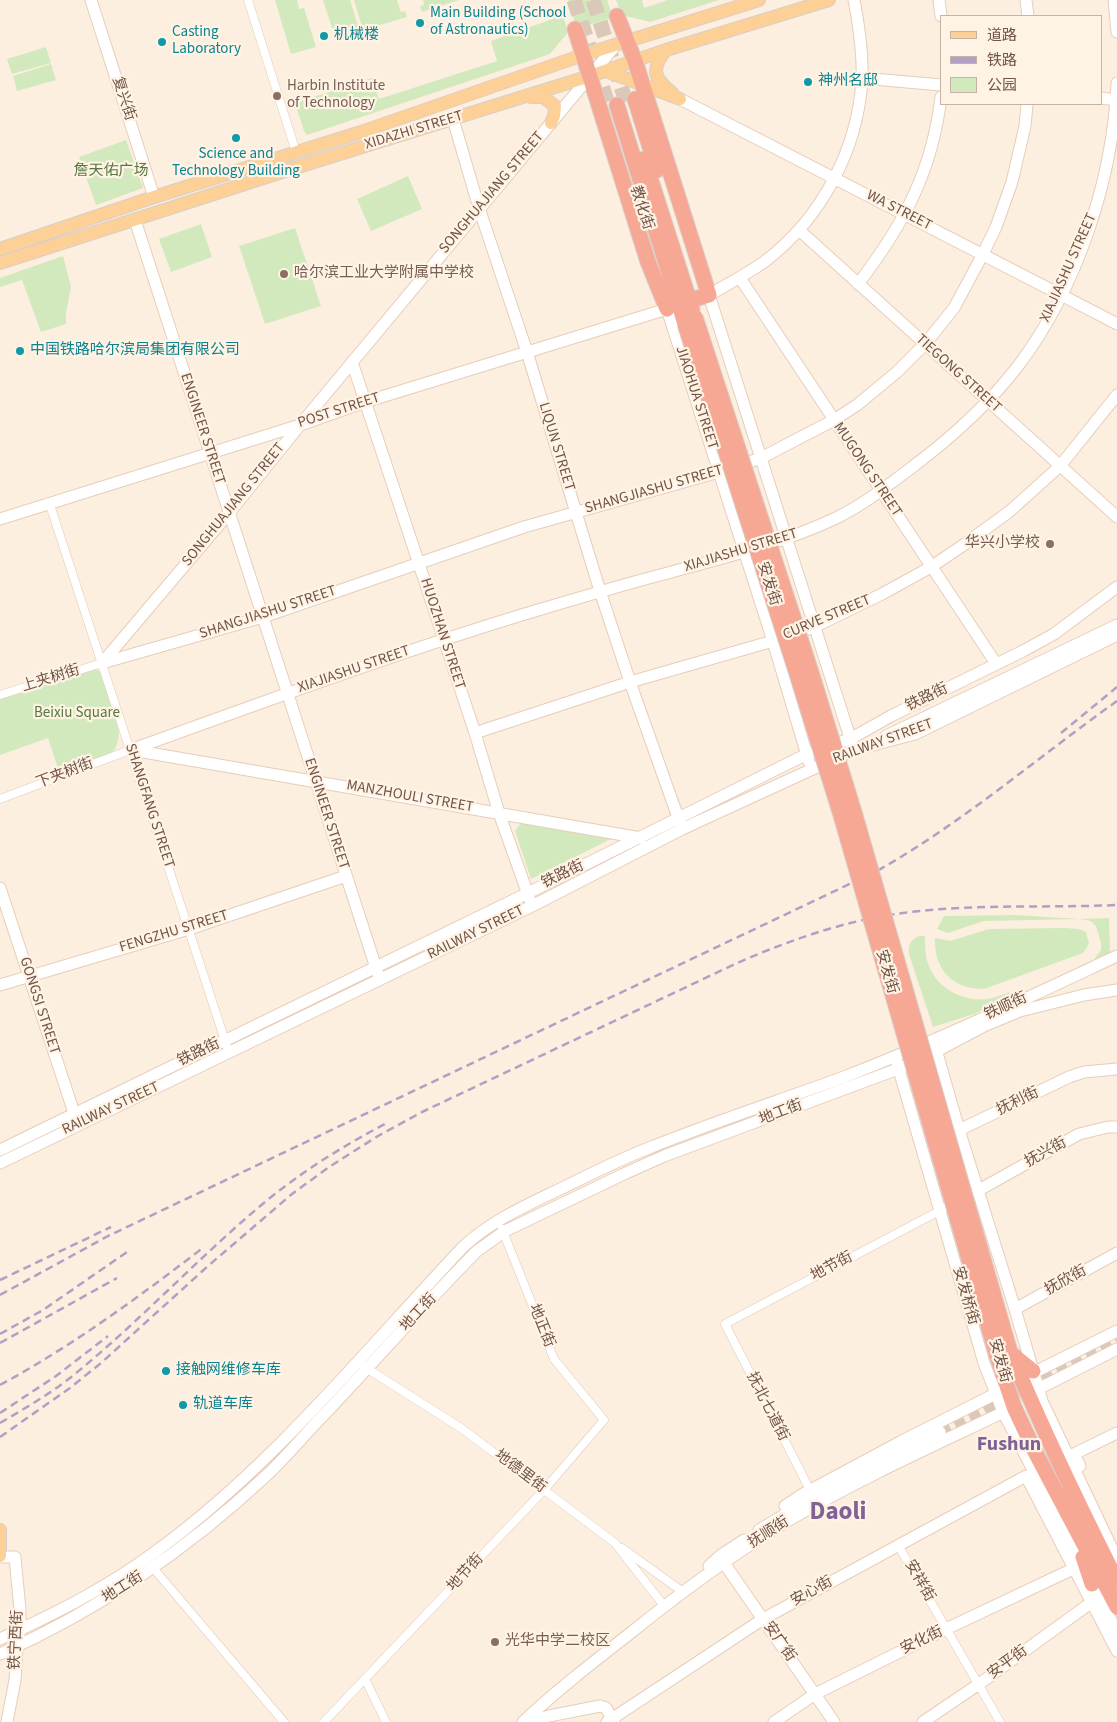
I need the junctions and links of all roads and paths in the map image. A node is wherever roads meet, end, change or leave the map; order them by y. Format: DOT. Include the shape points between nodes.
graph roads {
  1 [pos="91,0"];
  2 [pos="248,0"];
  3 [pos="759,0"];
  4 [pos="829,0"];
  5 [pos="854,0"];
  6 [pos="939,0"];
  7 [pos="1026,0"];
  8 [pos="1114,0"];
  9 [pos="941,15"];
  10 [pos="1028,15"];
  11 [pos="617,16"];
  12 [pos="575,29"];
  13 [pos="1117,32"];
  14 [pos="621,44"];
  15 [pos="666,50"];
  16 [pos="583,55"];
  17 [pos="634,61"];
  18 [pos="606,71"];
  19 [pos="590,76"];
  20 [pos="862,78"];
  21 [pos="1117,83"];
  22 [pos="642,84"];
  23 [pos="940,85"];
  24 [pos="1102,98"];
  25 [pos="516,99"];
  26 [pos="680,99"];
  27 [pos="1117,100"];
  28 [pos="622,103"];
  29 [pos="940,105"];
  30 [pos="1027,105"];
  31 [pos="453,119"];
  32 [pos="551,123"];
  33 [pos="296,152"];
  34 [pos="834,179"];
  35 [pos="154,197"];
  36 [pos="479,208"];
  37 [pos="905,213"];
  38 [pos="135,220"];
  39 [pos="799,230"];
  40 [pos="0,249"];
  41 [pos="983,254"];
  42 [pos="0,263"];
  43 [pos="740,278"];
  44 [pos="858,284"];
  45 [pos="1061,294"];
  46 [pos="688,302"];
  47 [pos="1117,324"];
  48 [pos="925,344"];
  49 [pos="527,352"];
  50 [pos="352,362"];
  51 [pos="1117,395"];
  52 [pos="988,401"];
  53 [pos="365,402"];
  54 [pos="834,420"];
  55 [pos="300,425"];
  56 [pos="210,452"];
  57 [pos="761,458"];
  58 [pos="1060,466"];
  59 [pos="719,472"];
  60 [pos="881,491"];
  61 [pos="49,502"];
  62 [pos="575,512"];
  63 [pos="229,514"];
  64 [pos="1117,517"];
  65 [pos="0,519"];
  66 [pos="786,538"];
  67 [pos="745,552"];
  68 [pos="419,563"];
  69 [pos="931,567"];
  70 [pos="1117,587"];
  71 [pos="600,591"];
  72 [pos="263,617"];
  73 [pos="1117,617"];
  74 [pos="1117,626"];
  75 [pos="814,627"];
  76 [pos="1117,635"];
  77 [pos="444,639"];
  78 [pos="773,641"];
  79 [pos="995,662"];
  80 [pos="102,663"];
  81 [pos="630,682"];
  82 [pos="287,693"];
  83 [pos="0,695"];
  84 [pos="936,708"];
  85 [pos="475,733"];
  86 [pos="852,744"];
  87 [pos="130,750"];
  88 [pos="807,754"];
  89 [pos="811,769"];
  90 [pos="315,781"];
  91 [pos="0,799"];
  92 [pos="499,813"];
  93 [pos="678,818"];
  94 [pos="682,829"];
  95 [pos="639,838"];
  96 [pos="660,841"];
  97 [pos="346,876"];
  98 [pos="0,888"];
  99 [pos="528,893"];
  100 [pos="532,906"];
  101 [pos="189,929"];
  102 [pos="1117,956"];
  103 [pos="376,967"];
  104 [pos="29,976"];
  105 [pos="380,980"];
  106 [pos="0,985"];
  107 [pos="1117,990"];
  108 [pos="934,1039"];
  109 [pos="225,1040"];
  110 [pos="937,1052"];
  111 [pos="229,1053"];
  112 [pos="895,1056"];
  113 [pos="898,1069"];
  114 [pos="1117,1069"];
  115 [pos="76,1119"];
  116 [pos="1117,1127"];
  117 [pos="959,1130"];
  118 [pos="922,1147"];
  119 [pos="0,1150"];
  120 [pos="0,1162"];
  121 [pos="979,1190"];
  122 [pos="940,1211"];
  123 [pos="499,1220"];
  124 [pos="504,1232"];
  125 [pos="1117,1252"];
  126 [pos="1015,1309"];
  127 [pos="725,1324"];
  128 [pos="1117,1331"];
  129 [pos="1117,1349"];
  130 [pos="1004,1354"];
  131 [pos="357,1361"];
  132 [pos="368,1368"];
  133 [pos="1036,1381"];
  134 [pos="1001,1391"];
  135 [pos="1008,1410"];
  136 [pos="1037,1416"];
  137 [pos="604,1420"];
  138 [pos="940,1432"];
  139 [pos="1117,1433"];
  140 [pos="544,1490"];
  141 [pos="810,1490"];
  142 [pos="1071,1505"];
  143 [pos="0,1530"];
  144 [pos="745,1539"];
  145 [pos="1117,1541"];
  146 [pos="615,1543"];
  147 [pos="898,1545"];
  148 [pos="0,1556"];
  149 [pos="1117,1561"];
  150 [pos="724,1563"];
  151 [pos="1075,1568"];
  152 [pos="154,1569"];
  153 [pos="1117,1581"];
  154 [pos="1092,1584"];
  155 [pos="683,1592"];
  156 [pos="1092,1602"];
  157 [pos="664,1606"];
  158 [pos="1117,1607"];
  159 [pos="763,1619"];
  160 [pos="946,1629"];
  161 [pos="20,1630"];
  162 [pos="1117,1632"];
  163 [pos="0,1639"];
  164 [pos="17,1647"];
  165 [pos="1117,1651"];
  166 [pos="0,1654"];
  167 [pos="365,1679"];
  168 [pos="979,1684"];
  169 [pos="815,1694"];
  170 [pos="611,1720"];
  171 [pos="6,1722"];
  172 [pos="284,1722"];
  173 [pos="324,1722"];
  174 [pos="386,1722"];
  175 [pos="523,1722"];
  176 [pos="528,1722"];
  177 [pos="774,1722"];
  178 [pos="834,1722"];
  179 [pos="923,1722"];
  180 [pos="1000,1722"];
  1 -- 35 [label="street, 复兴街"];
  2 -- 33 [label="street"];
  3 -- 14 [label="main road, XIDAZHI STREET"];
  4 -- 15 [label="main road, XIDAZHI STREET"];
  5 -- 20 [label="street, POST STREET"];
  6 -- 9 [label="street"];
  7 -- 10 [label="street"];
  8 -- 13 [label="street"];
  11 -- 14 [label="highway, JIAOHUA STREET"];
  12 -- 16 [label="highway, JIAOHUA STREET"];
  14 -- 16 [label="main road, XIDAZHI STREET"];
  14 -- 17 [label="highway, JIAOHUA STREET"];
  14 -- 19 [label="street, SONGHUAJIANG STREET"];
  15 -- 17 [label="main road, XIDAZHI STREET"];
  15 -- 26 [label="main road" via="657,63 656,76"];
  16 -- 19 [label="highway, JIAOHUA STREET"];
  16 -- 33 [label="main road, XIDAZHI STREET"];
  17 -- 18 [label="main road, XIDAZHI STREET"];
  17 -- 22 [label="highway, JIAOHUA STREET"];
  18 -- 19 [label="main road, XIDAZHI STREET"];
  18 -- 22 [label="main road"];
  19 -- 25 [label="main road, XIDAZHI STREET"];
  19 -- 32 [label="street, SONGHUAJIANG STREET"];
  19 -- 46 [label="highway, JIAOHUA STREET" via="648,262"];
  20 -- 23 [label="street"];
  20 -- 34 [label="street, POST STREET" via="856,123"];
  21 -- 27 [label="street, XIAJIASHU STREET"];
  22 -- 26 [label="main road"];
  22 -- 46 [label="highway, JIAOHUA STREET"];
  24 -- 27 [label="street"];
  25 -- 31 [label="main road, XIDAZHI STREET"];
  25 -- 32 [label="main road" via="535,96 548,100 556,110"];
  26 -- 34 [label="street, WA STREET"];
  27 -- 45 [label="street, XIAJIASHU STREET" via="1098,204"];
  28 -- 46 [label="highway, JIAOHUA STREET"];
  29 -- 37 [label="street" via="930,157"];
  30 -- 41 [label="street, SHANGJIASHU STREET" via="1012,182"];
  31 -- 36 [label="street, LIQUN STREET"];
  31 -- 38 [label="main road, XIDAZHI STREET"];
  32 -- 36 [label="street, SONGHUAJIANG STREET"];
  33 -- 35 [label="main road, XIDAZHI STREET"];
  34 -- 37 [label="street, WA STREET"];
  34 -- 39 [label="street, POST STREET"];
  35 -- 40 [label="main road, XIDAZHI STREET"];
  36 -- 49 [label="street, LIQUN STREET"];
  36 -- 50 [label="street, SONGHUAJIANG STREET"];
  37 -- 41 [label="street, WA STREET"];
  37 -- 44 [label="street"];
  38 -- 42 [label="main road, XIDAZHI STREET"];
  38 -- 56 [label="street, ENGINEER STREET"];
  39 -- 43 [label="street, POST STREET"];
  39 -- 44 [label="street, TIEGONG STREET"];
  41 -- 45 [label="street, WA STREET"];
  41 -- 48 [label="street, SHANGJIASHU STREET" via="954,308"];
  43 -- 46 [label="street, POST STREET"];
  43 -- 54 [label="street, MUGONG STREET"];
  44 -- 48 [label="street, TIEGONG STREET"];
  45 -- 47 [label="street, WA STREET"];
  45 -- 52 [label="street, XIAJIASHU STREET" via="1035,341"];
  46 -- 49 [label="street, POST STREET"];
  46 -- 57 [label="street, JIAOHUA STREET"];
  46 -- 59 [label="street, JIAOHUA STREET"];
  46 -- 130 [label="highway, 安发街, bridge" via="690,320 810,669 854,812"];
  48 -- 52 [label="street, TIEGONG STREET"];
  48 -- 54 [label="street, SHANGJIASHU STREET" via="897,372"];
  49 -- 53 [label="street, POST STREET"];
  49 -- 62 [label="street, LIQUN STREET"];
  50 -- 53 [label="street, HUOZHAN STREET"];
  50 -- 55 [label="street, SONGHUAJIANG STREET"];
  51 -- 58 [label="street, CURVE STREET"];
  52 -- 58 [label="street, TIEGONG STREET"];
  52 -- 60 [label="street, XIAJIASHU STREET" via="929,455"];
  53 -- 55 [label="street, POST STREET"];
  53 -- 68 [label="street, HUOZHAN STREET"];
  54 -- 57 [label="street, SHANGJIASHU STREET"];
  54 -- 60 [label="street, MUGONG STREET"];
  55 -- 56 [label="street, POST STREET"];
  55 -- 63 [label="street, SONGHUAJIANG STREET"];
  56 -- 61 [label="street, POST STREET"];
  56 -- 63 [label="street, ENGINEER STREET"];
  57 -- 59 [label="street, SHANGJIASHU STREET"];
  57 -- 66 [label="street, JIAOHUA STREET"];
  58 -- 64 [label="street, TIEGONG STREET"];
  58 -- 69 [label="street, CURVE STREET" via="1010,511"];
  59 -- 62 [label="street, SHANGJIASHU STREET"];
  59 -- 67 [label="street, JIAOHUA STREET"];
  60 -- 66 [label="street, XIAJIASHU STREET" via="838,516"];
  60 -- 69 [label="street, MUGONG STREET"];
  61 -- 65 [label="street, POST STREET"];
  61 -- 80 [label="street, SHANGFANG STREET"];
  62 -- 68 [label="street, SHANGJIASHU STREET"];
  62 -- 71 [label="street, LIQUN STREET"];
  63 -- 72 [label="street, ENGINEER STREET"];
  63 -- 80 [label="street, SONGHUAJIANG STREET"];
  66 -- 67 [label="street, XIAJIASHU STREET"];
  66 -- 75 [label="street, JIAOHUA STREET"];
  67 -- 71 [label="street, XIAJIASHU STREET"];
  67 -- 78 [label="street, JIAOHUA STREET"];
  68 -- 72 [label="street, SHANGJIASHU STREET"];
  68 -- 77 [label="street, HUOZHAN STREET"];
  69 -- 75 [label="street, CURVE STREET"];
  69 -- 79 [label="street, MUGONG STREET"];
  70 -- 86 [label="street, 铁路街" via="1046,638 891,716"];
  71 -- 77 [label="street, XIAJIASHU STREET"];
  71 -- 81 [label="street, LIQUN STREET"];
  72 -- 80 [label="street, SHANGJIASHU STREET"];
  72 -- 82 [label="street, ENGINEER STREET"];
  73 -- 84 [label="street"];
  74 -- 84 [label="street, 铁路街"];
  75 -- 78 [label="street, CURVE STREET"];
  75 -- 86 [label="street, JIAOHUA STREET"];
  76 -- 86 [label="street, RAILWAY STREET" via="915,734"];
  77 -- 82 [label="street, XIAJIASHU STREET"];
  77 -- 85 [label="street, HUOZHAN STREET"];
  78 -- 81 [label="street, CURVE STREET"];
  78 -- 88 [label="street, JIAOHUA STREET"];
  80 -- 83 [label="street, 上夹树街"];
  80 -- 87 [label="street, SHANGFANG STREET"];
  81 -- 85 [label="street, CURVE STREET"];
  81 -- 93 [label="street, LIQUN STREET"];
  82 -- 87 [label="street, XIAJIASHU STREET"];
  82 -- 90 [label="street, ENGINEER STREET"];
  84 -- 86 [label="street" via="878,740"];
  85 -- 92 [label="street, HUOZHAN STREET"];
  86 -- 88 [label="street, 铁路街"];
  86 -- 89 [label="street, RAILWAY STREET"];
  87 -- 90 [label="street, MANZHOULI STREET"];
  87 -- 91 [label="street, 下夹树街"];
  87 -- 101 [label="street, SHANGFANG STREET"];
  88 -- 89 [label="street, JIAOHUA STREET"];
  88 -- 93 [label="street, 铁路街"];
  89 -- 94 [label="street, RAILWAY STREET"];
  90 -- 92 [label="street, MANZHOULI STREET"];
  90 -- 97 [label="street, ENGINEER STREET"];
  92 -- 95 [label="street, MANZHOULI STREET"];
  92 -- 99 [label="street, HUOZHAN STREET"];
  93 -- 94 [label="street, LIQUN STREET"];
  93 -- 95 [label="street, 铁路街"];
  94 -- 96 [label="street, RAILWAY STREET"];
  95 -- 96 [label="street, MANZHOULI STREET"];
  95 -- 99 [label="street, 铁路街"];
  96 -- 100 [label="street, RAILWAY STREET"];
  97 -- 101 [label="street, FENGZHU STREET"];
  97 -- 103 [label="street, ENGINEER STREET"];
  98 -- 104 [label="street, GONGSI STREET"];
  99 -- 100 [label="street, HUOZHAN STREET"];
  99 -- 103 [label="street, 铁路街"];
  100 -- 105 [label="street, RAILWAY STREET"];
  101 -- 104 [label="street, FENGZHU STREET"];
  101 -- 109 [label="street, SHANGFANG STREET"];
  102 -- 108 [label="street, 铁顺街"];
  103 -- 105 [label="street, ENGINEER STREET"];
  103 -- 109 [label="street, 铁路街"];
  104 -- 106 [label="street, FENGZHU STREET"];
  104 -- 115 [label="street, GONGSI STREET"];
  105 -- 111 [label="street, RAILWAY STREET"];
  107 -- 110 [label="street, 铁顺街" via="1020,1011"];
  108 -- 110 [label="street"];
  108 -- 112 [label="street, 铁顺街"];
  109 -- 111 [label="street, SHANGFANG STREET"];
  109 -- 115 [label="street, 铁路街"];
  110 -- 113 [label="street, 铁顺街"];
  110 -- 117 [label="street"];
  111 -- 115 [label="street, RAILWAY STREET"];
  112 -- 113 [label="street, 安发桥街"];
  112 -- 123 [label="street, 地工街" via="649,1148"];
  113 -- 118 [label="street, 安发桥街"];
  113 -- 124 [label="street, 地工街" via="664,1156"];
  114 -- 117 [label="street, 抚利街" via="1069,1077"];
  115 -- 119 [label="street, 铁路街"];
  115 -- 120 [label="street, RAILWAY STREET"];
  116 -- 121 [label="street, 抚兴街" via="1079,1134"];
  117 -- 118 [label="street, 抚利街"];
  117 -- 121 [label="street"];
  118 -- 122 [label="street, 安发桥街"];
  121 -- 122 [label="street, 地节街"];
  121 -- 126 [label="street"];
  122 -- 127 [label="street, 地节街"];
  122 -- 134 [label="street, 安发桥街" via="984,1363"];
  123 -- 124 [label="street, 地正街"];
  123 -- 131 [label="street, 地工街" via="462,1247"];
  124 -- 132 [label="street, 地工街" via="466,1261"];
  124 -- 137 [label="street, 地正街" via="554,1359"];
  125 -- 126 [label="street, 抚欣街"];
  126 -- 133 [label="street"];
  127 -- 141 [label="street, 抚北七道街"];
  128 -- 133 [label="street"];
  129 -- 133 [label="street"];
  130 -- 133 [label="highway"];
  130 -- 134 [label="highway, 安发街"];
  130 -- 136 [label="highway, 安发街"];
  131 -- 132 [label="street, 地德里街"];
  131 -- 161 [label="street, 地工街" via="276,1448 212,1507 126,1572"];
  132 -- 140 [label="street, 地德里街" via="461,1428"];
  132 -- 152 [label="street, 地工街" via="269,1474"];
  133 -- 136 [label="highway"];
  133 -- 149 [label="street" via="1047,1414"];
  134 -- 135 [label="highway, 安发街"];
  134 -- 141 [label="street, 抚顺街"];
  135 -- 142 [label="highway, 安发街"];
  135 -- 150 [label="street, 抚顺街" via="864,1480 801,1514"];
  135 -- 154 [label="street"];
  136 -- 142 [label="highway, 安发街"];
  137 -- 140 [label="street, 地节街"];
  138 -- 144 [label="street, 抚顺街" via="811,1499"];
  139 -- 145 [label="street" via="1074,1454"];
  140 -- 146 [label="street, 地德里街"];
  140 -- 167 [label="street, 地节街"];
  141 -- 144 [label="street, 抚顺街"];
  142 -- 149 [label="highway"];
  142 -- 153 [label="highway, 安发街"];
  142 -- 154 [label="highway"];
  142 -- 158 [label="highway, 安发街"];
  143 -- 148 [label="main road"];
  144 -- 155 [label="street, 抚顺街" via="721,1555"];
  146 -- 155 [label="street"];
  146 -- 157 [label="street, 地德里街"];
  147 -- 151 [label="street, 安心街" via="1026,1476"];
  147 -- 159 [label="street, 安心街"];
  147 -- 160 [label="street, 安祥街"];
  148 -- 161 [label="street, 铁宁西街" via="15,1557"];
  150 -- 155 [label="street, 抚顺街"];
  150 -- 159 [label="street, 安广街"];
  151 -- 156 [label="street"];
  151 -- 160 [label="street, 安化街"];
  152 -- 164 [label="street, 地工街"];
  152 -- 172 [label="street"];
  154 -- 162 [label="street"];
  155 -- 157 [label="street"];
  156 -- 165 [label="street"];
  156 -- 168 [label="street, 安平街"];
  157 -- 175 [label="street" via="554,1692"];
  159 -- 169 [label="street, 安广街"];
  159 -- 170 [label="street, 安心街"];
  160 -- 168 [label="street, 安祥街"];
  160 -- 169 [label="street, 安化街"];
  161 -- 163 [label="street, 地工街"];
  161 -- 164 [label="street, 铁宁西街"];
  164 -- 166 [label="street, 地工街"];
  164 -- 171 [label="street, 铁宁西街" via="15,1680"];
  167 -- 173 [label="street, 地节街"];
  167 -- 174 [label="street"];
  168 -- 179 [label="street, 安平街"];
  168 -- 180 [label="street, 安祥街"];
  169 -- 177 [label="street, 安化街"];
  169 -- 178 [label="street, 安广街"];
  170 -- 176 [label="street" via="606,1708 600,1706"];
}
